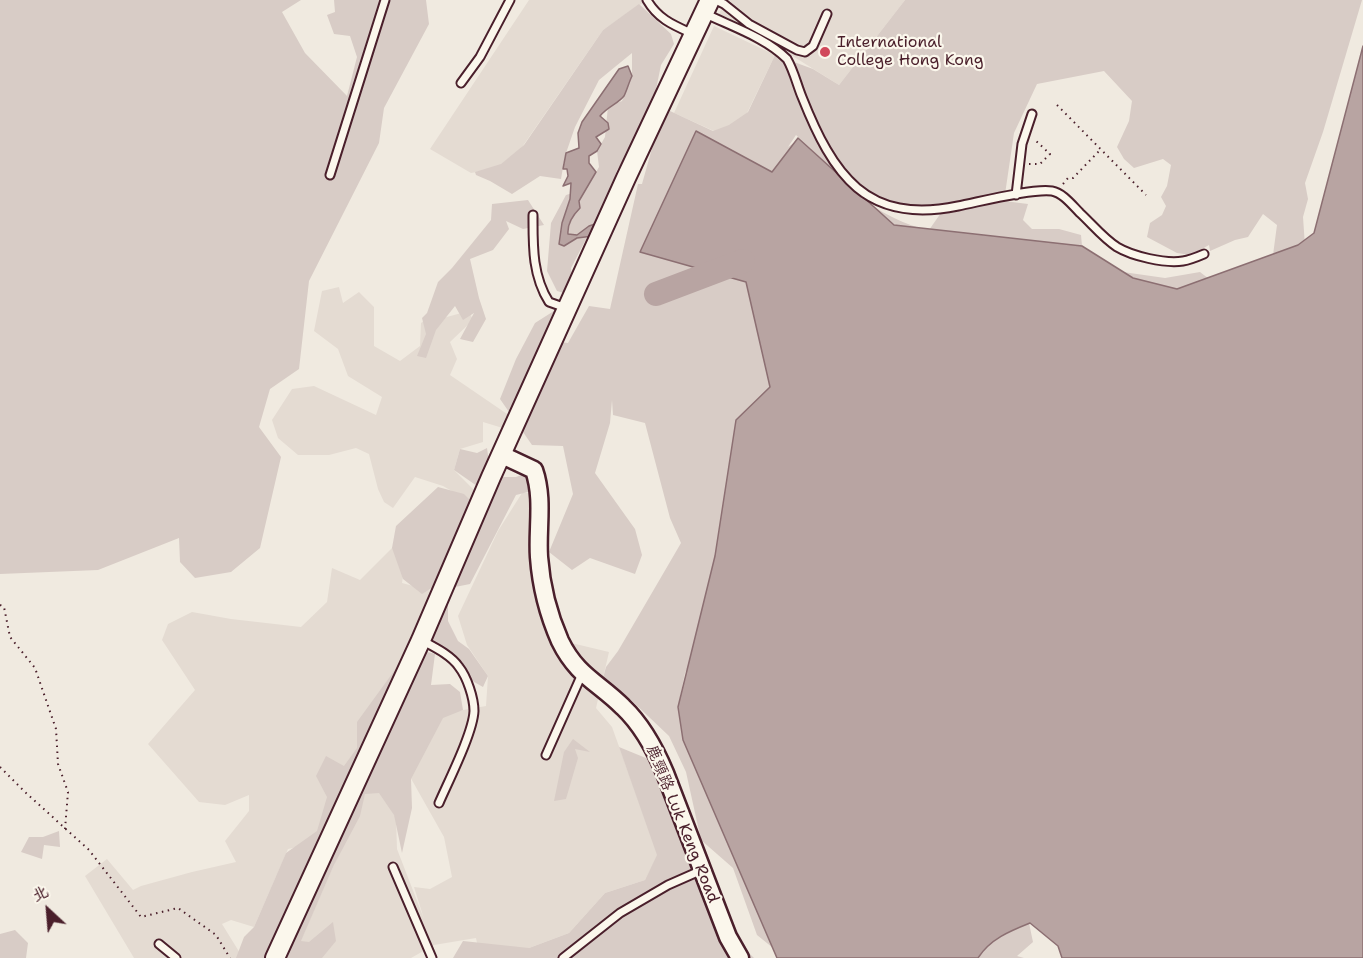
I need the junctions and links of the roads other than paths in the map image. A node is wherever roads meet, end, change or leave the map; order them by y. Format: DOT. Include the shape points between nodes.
graph roads {
  1 [pos="386,0"];
  2 [pos="510,0"];
  3 [pos="647,0"];
  4 [pos="710,4"];
  5 [pos="827,14"];
  6 [pos="695,35"];
  7 [pos="461,83"];
  8 [pos="1032,114"];
  9 [pos="330,175"];
  10 [pos="1016,195"];
  11 [pos="533,215"];
  12 [pos="1204,254"];
  13 [pos="568,309"];
  14 [pos="502,455"];
  15 [pos="421,640"];
  16 [pos="582,674"];
  17 [pos="546,755"];
  18 [pos="439,803"];
  19 [pos="393,867"];
  20 [pos="702,870"];
  21 [pos="159,944"];
  22 [pos="176,958"];
  23 [pos="275,958"];
  24 [pos="432,958"];
  25 [pos="563,958"];
  26 [pos="740,958"];
  1 -- 9 [label="lane"];
  2 -- 7 [label="lane" via="480,57"];
  3 -- 6 [label="lane" via="665,22"];
  4 -- 5 [label="lane" via="724,4 749,24 805,52 813,46"];
  4 -- 6 [label="main road"];
  4 -- 10 [label="lane" via="787,59 810,116 836,164 855,187 874,200 912,211 939,210"];
  6 -- 13 [label="main road"];
  8 -- 10 [label="lane" via="1022,144"];
  10 -- 12 [label="lane" via="1053,191 1064,196 1115,246 1129,253 1177,261"];
  11 -- 13 [label="lane" via="534,258 543,292 549,302"];
  13 -- 14 [label="main road"];
  14 -- 15 [label="main road"];
  14 -- 16 [label="street, 鹿頸路 Luk Keng Road" via="534,470 540,486 539,559 549,609 561,643"];
  15 -- 18 [label="lane" via="459,667 474,711"];
  15 -- 23 [label="main road"];
  16 -- 17 [label="lane"];
  16 -- 20 [label="street, 鹿頸路 Luk Keng Road" via="624,708 650,744"];
  19 -- 24 [label="lane"];
  20 -- 25 [label="lane" via="620,913"];
  20 -- 26 [label="street, 鹿頸路 Luk Keng Road"];
  21 -- 22 [label="lane"];
}
